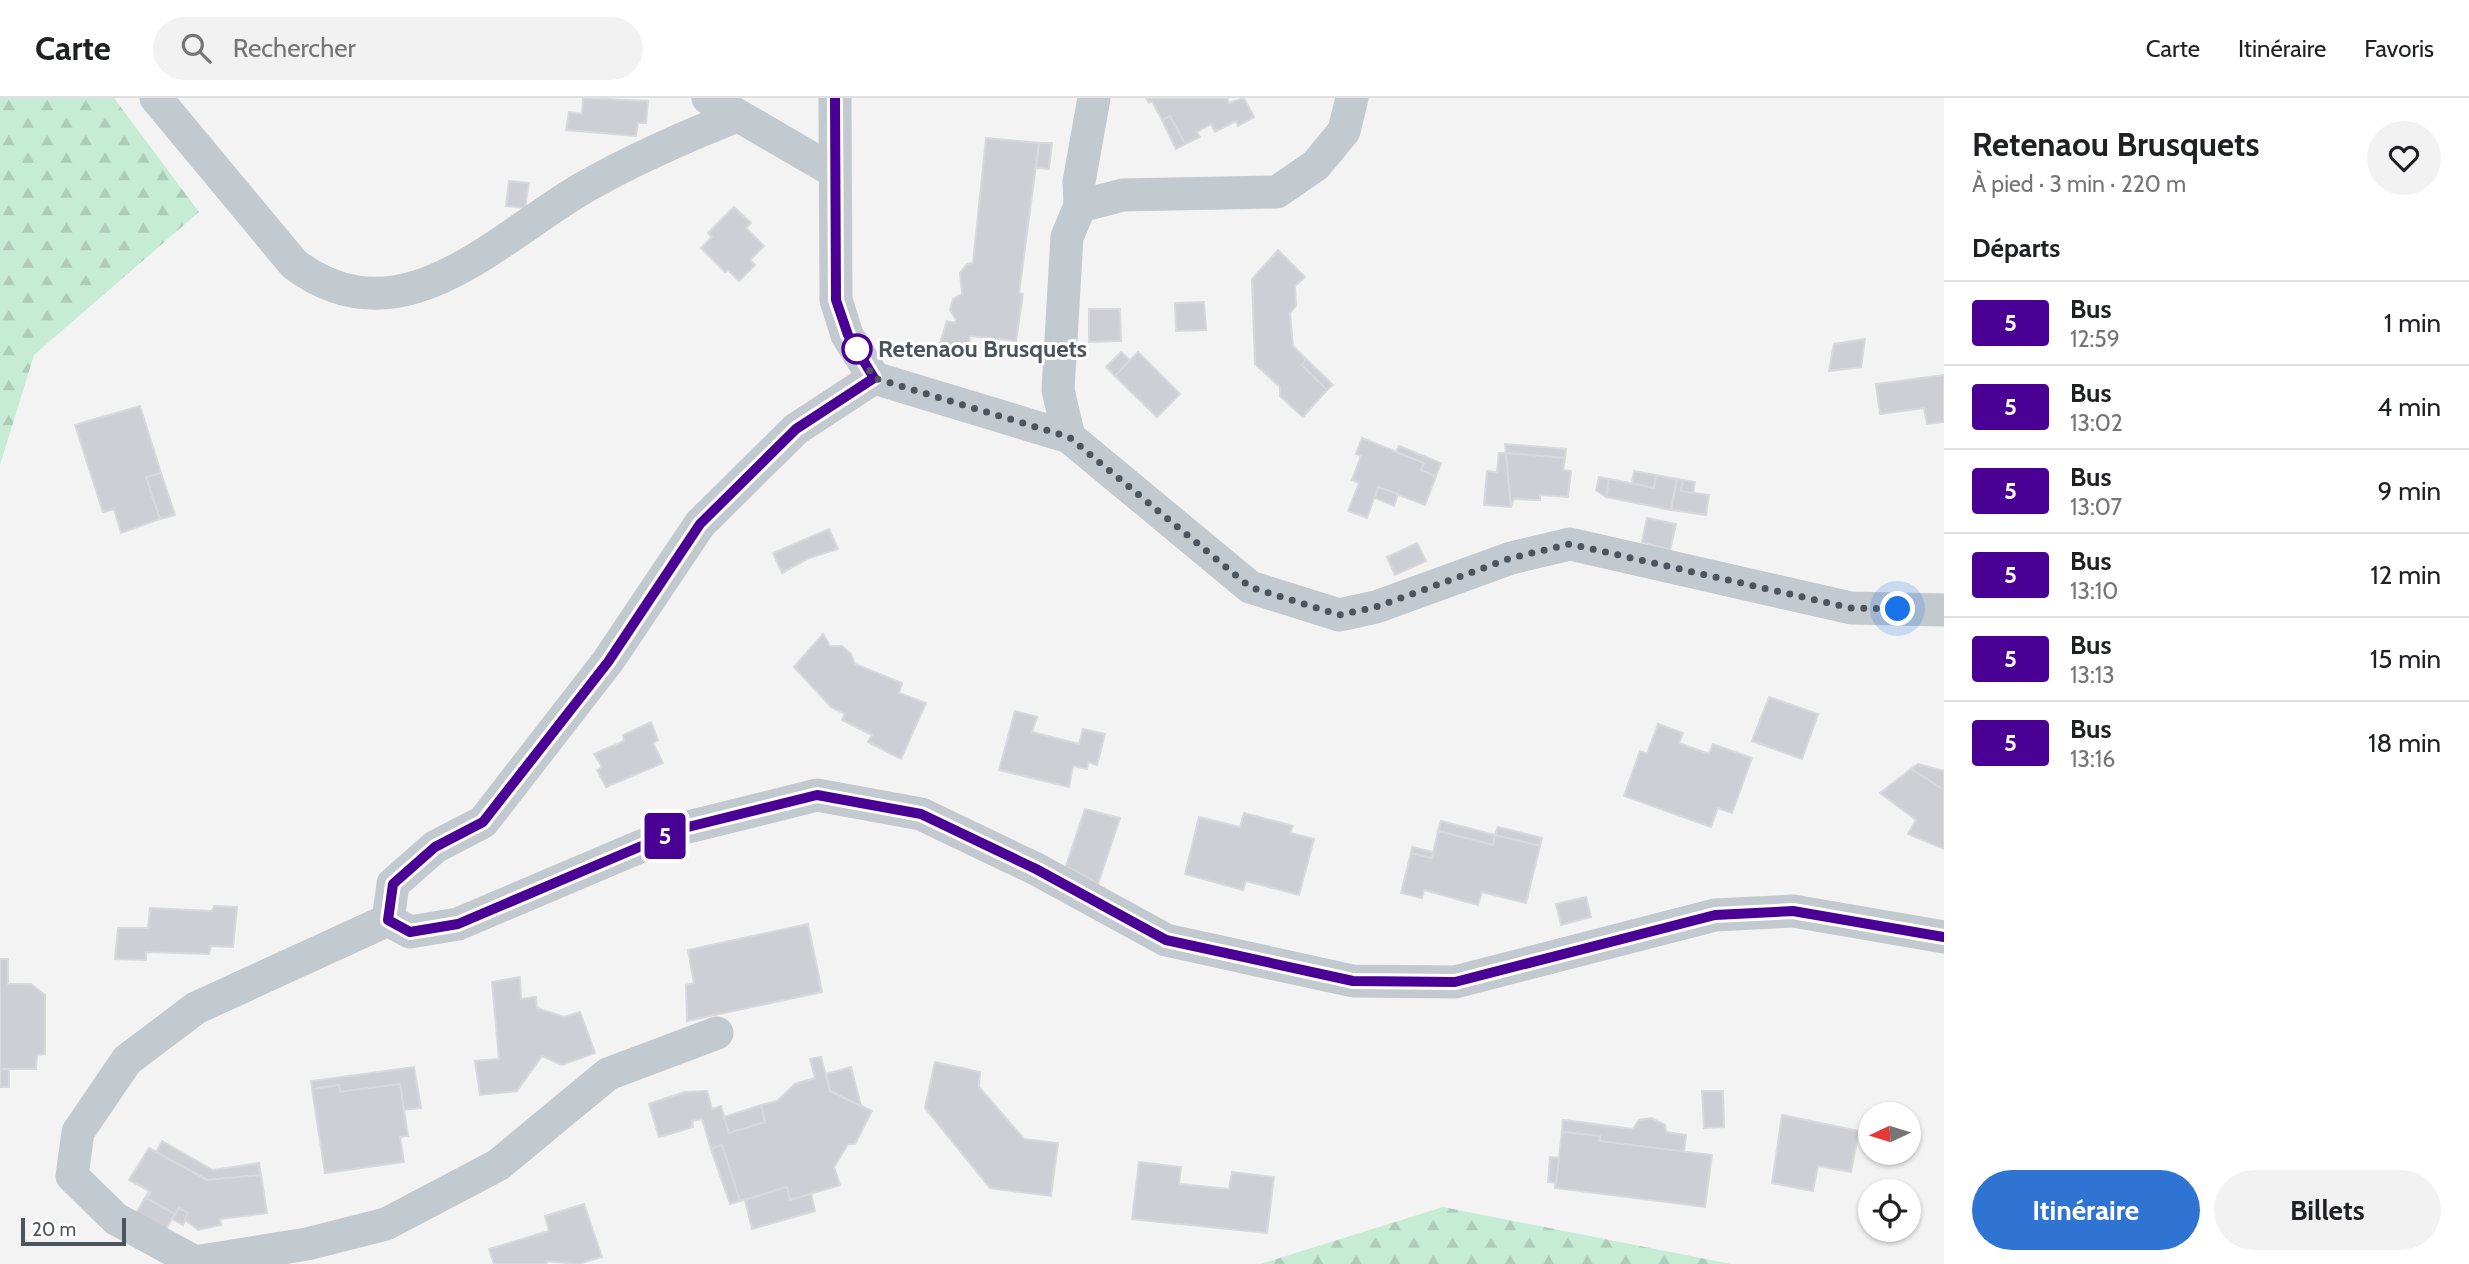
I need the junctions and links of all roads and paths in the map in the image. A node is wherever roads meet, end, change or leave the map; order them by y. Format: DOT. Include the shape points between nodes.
graph roads {
  1 [pos="156,98"];
  2 [pos="708,98"];
  3 [pos="835,98"];
  4 [pos="1094,98"];
  5 [pos="1352,98"];
  6 [pos="737,116"];
  7 [pos="835,172"];
  8 [pos="1080,206"];
  9 [pos="874,378"];
  10 [pos="1069,437"];
  11 [pos="1944,610"];
  12 [pos="388,920"];
  13 [pos="1944,937"];
  14 [pos="717,1033"];
  1 -- 6 [label="street" via="294,264 316,280 350,291 386,294 422,288 508,240 582,189 672,142"];
  2 -- 6 [label="street"];
  3 -- 7 [label="street"];
  4 -- 8 [label="street" via="1079,182"];
  5 -- 8 [label="street" via="1344,131 1316,165 1277,192 1123,195"];
  6 -- 7 [label="street"];
  7 -- 9 [label="street" via="836,300 848,335"];
  8 -- 10 [label="street" via="1068,237 1058,390"];
  9 -- 10 [label="street"];
  9 -- 12 [label="street" via="796,429 700,524 608,662 483,822 435,847 393,884"];
  10 -- 11 [label="street" via="1250,587 1339,615 1376,607 1511,558 1570,544 1851,608"];
  12 -- 13 [label="street" via="410,932 458,924 684,828 817,795 921,814 1036,869 1166,940 1353,981 1455,982 1715,915 1793,911"];
  12 -- 14 [label="street" via="196,1008 127,1060 78,1132 72,1176 116,1219 195,1262 307,1244 386,1224 498,1165 608,1074"];
}
